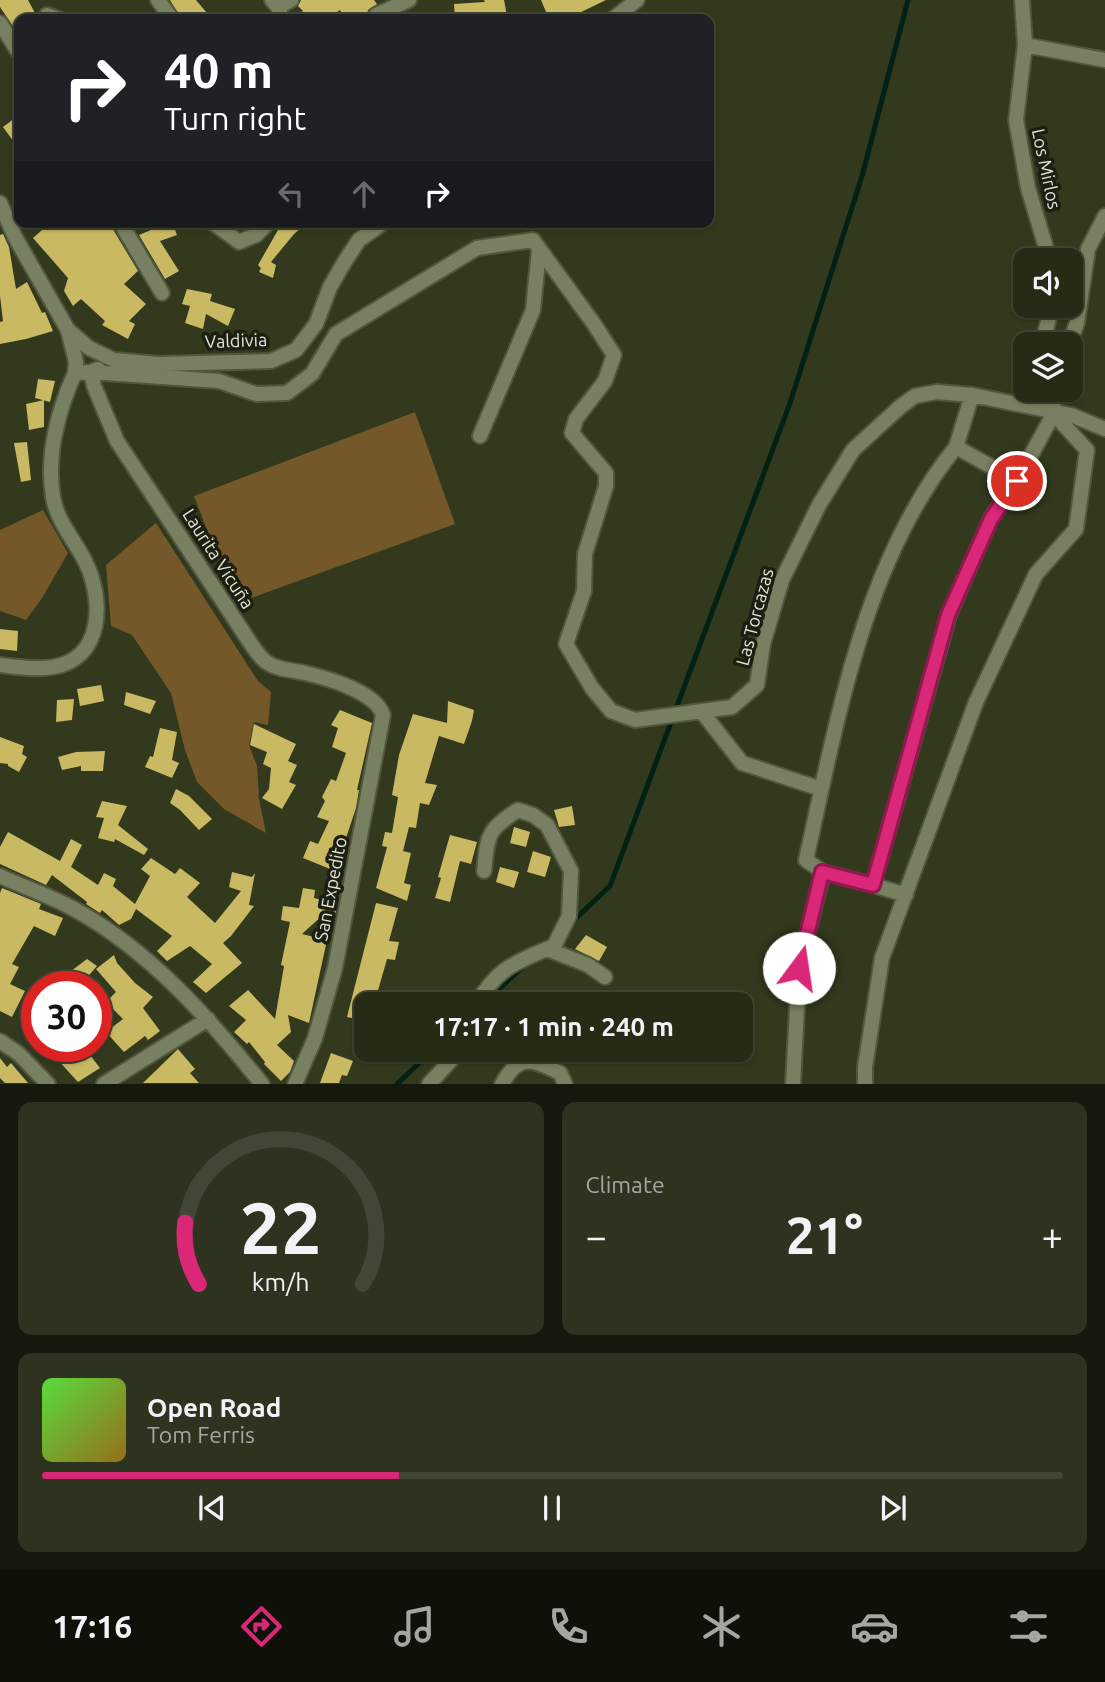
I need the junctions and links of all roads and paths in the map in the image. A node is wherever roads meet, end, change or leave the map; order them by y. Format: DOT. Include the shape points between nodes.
graph roads {
  1 [pos="409,0"];
  2 [pos="637,0"];
  3 [pos="1022,0"];
  4 [pos="378,14"];
  5 [pos="619,14"];
  6 [pos="0,23"];
  7 [pos="14,45"];
  8 [pos="1025,45"];
  9 [pos="1105,60"];
  10 [pos="0,203"];
  11 [pos="1105,216"];
  12 [pos="124,228"];
  13 [pos="220,228"];
  14 [pos="263,228"];
  15 [pos="376,228"];
  16 [pos="536,245"];
  17 [pos="1046,248"];
  18 [pos="162,293"];
  19 [pos="68,330"];
  20 [pos="1074,332"];
  21 [pos="114,360"];
  22 [pos="91,372"];
  23 [pos="75,373"];
  24 [pos="972,395"];
  25 [pos="1043,402"];
  26 [pos="1053,402"];
  27 [pos="1054,413"];
  28 [pos="1105,429"];
  29 [pos="480,436"];
  30 [pos="956,447"];
  31 [pos="1017,481"];
  32 [pos="0,665"];
  33 [pos="373,700"];
  34 [pos="702,712"];
  35 [pos="821,789"];
  36 [pos="484,871"];
  37 [pos="822,872"];
  38 [pos="0,876"];
  39 [pos="873,885"];
  40 [pos="906,895"];
  41 [pos="547,949"];
  42 [pos="605,977"];
  43 [pos="483,992"];
  44 [pos="208,1018"];
  45 [pos="0,1041"];
  46 [pos="449,1062"];
  47 [pos="48,1083"];
  48 [pos="103,1083"];
  49 [pos="262,1083"];
  50 [pos="295,1083"];
  51 [pos="429,1083"];
  52 [pos="502,1083"];
  53 [pos="565,1083"];
  54 [pos="793,1083"];
  55 [pos="865,1083"];
  1 -- 4 [label="street"];
  2 -- 5 [label="street"];
  3 -- 8 [label="street, Los Mirlos"];
  6 -- 7 [label="street"];
  8 -- 9 [label="street"];
  8 -- 17 [label="street, Los Mirlos" via="1016,120 1028,188"];
  10 -- 19 [label="street"];
  11 -- 20 [label="street" via="1088,249"];
  12 -- 18 [label="street"];
  13 -- 14 [label="street" via="239,242"];
  15 -- 21 [label="street, Valdivia" via="359,240 338,273 316,324 287,356 252,362"];
  16 -- 22 [label="street" via="477,248 336,334 312,374 287,393 256,394 219,381"];
  16 -- 29 [label="street" via="533,310"];
  16 -- 34 [label="street, Las Torcazas" via="614,355 605,381 576,419 572,433 606,473 606,486 585,554 584,591 566,644 611,711 635,720"];
  19 -- 21 [label="street, Valdivia" via="89,348"];
  19 -- 23 [label="street"];
  21 -- 22 [label="street"];
  22 -- 23 [label="street"];
  22 -- 33 [label="street, Laurita Vicuña" via="117,442 266,663 332,680"];
  23 -- 32 [label="street" via="58,422 51,463 53,499 92,577 96,628 84,653 70,662 53,667"];
  24 -- 27 [label="street, Las Torcazas"];
  24 -- 30 [label="street"];
  24 -- 34 [label="street, Las Torcazas" via="937,392 915,396 853,450 782,580 757,685 732,707"];
  25 -- 27 [label="street"];
  26 -- 27 [label="street"];
  27 -- 28 [label="street, Las Torcazas"];
  27 -- 31 [label="street"];
  27 -- 40 [label="street" via="1087,450 1076,529 1036,574 976,702"];
  30 -- 31 [label="street"];
  30 -- 35 [label="street" via="932,476 890,558 844,685"];
  31 -- 39 [label="street" via="991,519 948,615"];
  33 -- 50 [label="street, San Expedito" via="383,715 335,968 315,1038"];
  34 -- 35 [label="street" via="742,763"];
  35 -- 37 [label="street" via="806,860"];
  36 -- 41 [label="street" via="493,827 518,810 547,825 572,871 569,916 554,946"];
  37 -- 39 [label="street"];
  37 -- 54 [label="street" via="799,968"];
  38 -- 44 [label="street" via="74,909 110,932"];
  39 -- 40 [label="street"];
  40 -- 55 [label="street" via="882,958"];
  41 -- 42 [label="street"];
  41 -- 43 [label="street" via="519,960 488,983"];
  44 -- 48 [label="street"];
  44 -- 49 [label="street"];
  45 -- 47 [label="street"];
  46 -- 51 [label="street"];
  52 -- 53 [label="street" via="522,1061 533,1060 560,1073"];
}
